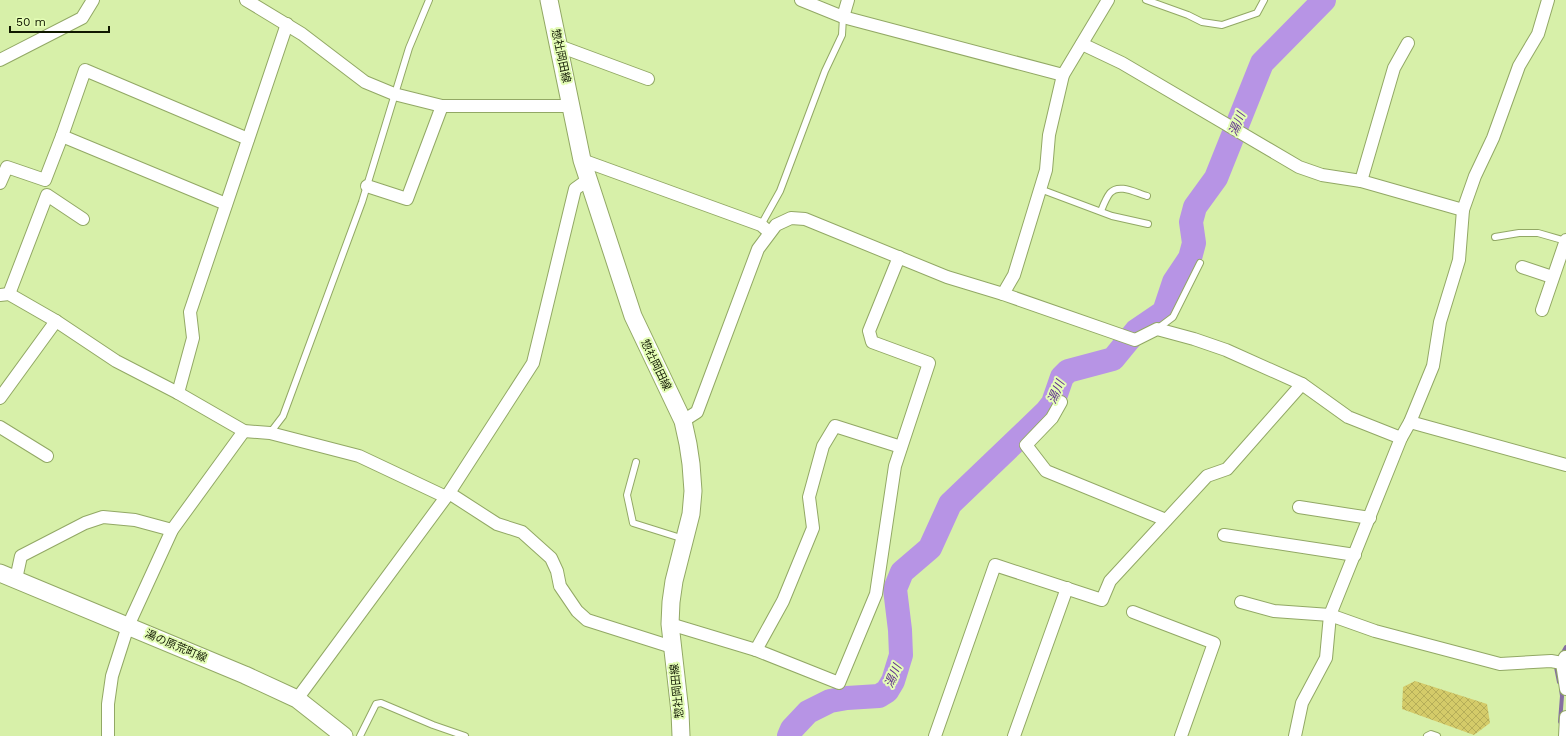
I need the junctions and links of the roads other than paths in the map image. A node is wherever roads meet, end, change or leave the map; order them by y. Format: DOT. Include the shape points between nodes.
graph roads {
  1 [pos="93,0"];
  2 [pos="246,0"];
  3 [pos="429,0"];
  4 [pos="549,0"];
  5 [pos="801,0"];
  6 [pos="848,0"];
  7 [pos="1108,0"];
  8 [pos="1146,0"];
  9 [pos="1264,0"];
  10 [pos="1548,0"];
  11 [pos="843,17"];
  12 [pos="287,24"];
  13 [pos="1408,43"];
  14 [pos="1082,44"];
  15 [pos="559,46"];
  16 [pos="0,60"];
  17 [pos="1063,75"];
  18 [pos="648,79"];
  19 [pos="394,94"];
  20 [pos="442,106"];
  21 [pos="571,106"];
  22 [pos="62,136"];
  23 [pos="248,139"];
  24 [pos="582,160"];
  25 [pos="588,180"];
  26 [pos="1361,181"];
  27 [pos="0,183"];
  28 [pos="367,186"];
  29 [pos="1040,189"];
  30 [pos="1147,196"];
  31 [pos="226,204"];
  32 [pos="1463,210"];
  33 [pos="1101,211"];
  34 [pos="83,219"];
  35 [pos="1148,224"];
  36 [pos="765,229"];
  37 [pos="1495,237"];
  38 [pos="1566,241"];
  39 [pos="899,257"];
  40 [pos="1200,263"];
  41 [pos="1522,267"];
  42 [pos="1552,277"];
  43 [pos="1003,294"];
  44 [pos="4,295"];
  45 [pos="1542,310"];
  46 [pos="56,322"];
  47 [pos="1157,329"];
  48 [pos="1302,384"];
  49 [pos="178,393"];
  50 [pos="0,398"];
  51 [pos="1060,402"];
  52 [pos="683,421"];
  53 [pos="1410,422"];
  54 [pos="0,427"];
  55 [pos="244,431"];
  56 [pos="270,433"];
  57 [pos="1401,438"];
  58 [pos="901,447"];
  59 [pos="47,456"];
  60 [pos="636,462"];
  61 [pos="1566,465"];
  62 [pos="447,495"];
  63 [pos="1299,507"];
  64 [pos="1370,518"];
  65 [pos="1166,520"];
  66 [pos="172,530"];
  67 [pos="1224,535"];
  68 [pos="685,539"];
  69 [pos="1355,555"];
  70 [pos="0,573"];
  71 [pos="16,579"];
  72 [pos="1067,588"];
  73 [pos="1241,602"];
  74 [pos="1133,612"];
  75 [pos="1330,615"];
  76 [pos="670,624"];
  77 [pos="128,626"];
  78 [pos="672,647"];
  79 [pos="756,650"];
  80 [pos="1560,661"];
  81 [pos="1566,689"];
  82 [pos="297,699"];
  83 [pos="1566,717"];
  84 [pos="108,736"];
  85 [pos="344,736"];
  86 [pos="360,736"];
  87 [pos="465,736"];
  88 [pos="681,736"];
  89 [pos="935,736"];
  90 [pos="1014,736"];
  91 [pos="1181,736"];
  92 [pos="1295,736"];
  93 [pos="1427,736"];
  94 [pos="1437,736"];
  95 [pos="1565,736"];
  1 -- 16 [label="street" via="82,18"];
  2 -- 12 [label="street"];
  3 -- 19 [label="lane"];
  4 -- 15 [label="main road, 惣社岡田線"];
  5 -- 11 [label="street"];
  6 -- 11 [label="street"];
  7 -- 14 [label="street"];
  8 -- 9 [label="lane" via="1202,22 1222,25 1257,14"];
  10 -- 32 [label="street" via="1538,34 1519,66"];
  11 -- 17 [label="street"];
  11 -- 36 [label="lane" via="842,35 825,71"];
  12 -- 19 [label="street" via="365,82"];
  12 -- 23 [label="street"];
  13 -- 26 [label="street" via="1394,68"];
  14 -- 17 [label="street"];
  14 -- 26 [label="street" via="1122,63 1299,167 1322,175"];
  15 -- 18 [label="street"];
  15 -- 21 [label="main road, 惣社岡田線"];
  17 -- 29 [label="street" via="1049,135 1046,170"];
  19 -- 20 [label="street"];
  19 -- 28 [label="lane"];
  20 -- 21 [label="street"];
  20 -- 28 [label="street" via="407,199"];
  21 -- 24 [label="main road, 惣社岡田線"];
  22 -- 23 [label="street" via="85,70"];
  22 -- 27 [label="street" via="45,180 7,167"];
  22 -- 31 [label="street"];
  23 -- 31 [label="street"];
  24 -- 25 [label="main road, 惣社岡田線"];
  24 -- 36 [label="street"];
  25 -- 52 [label="main road, 惣社岡田線" via="633,316"];
  25 -- 62 [label="street" via="575,189 533,363"];
  26 -- 32 [label="street"];
  28 -- 56 [label="lane" via="283,416"];
  29 -- 33 [label="lane"];
  29 -- 43 [label="street" via="1014,275"];
  30 -- 33 [label="lane" via="1123,188 1116,189 1110,193"];
  31 -- 49 [label="street" via="190,312 193,338"];
  32 -- 53 [label="street" via="1459,260 1440,322 1433,366"];
  33 -- 35 [label="lane"];
  34 -- 44 [label="street" via="47,195"];
  36 -- 39 [label="street" via="791,218 805,219"];
  36 -- 52 [label="street" via="697,412"];
  37 -- 38 [label="lane" via="1538,233"];
  38 -- 42 [label="street"];
  39 -- 43 [label="street" via="947,277"];
  39 -- 58 [label="street" via="869,331 872,342 929,363"];
  40 -- 47 [label="lane" via="1173,316"];
  41 -- 42 [label="street"];
  42 -- 45 [label="street"];
  43 -- 47 [label="street" via="1134,340"];
  44 -- 46 [label="street"];
  46 -- 49 [label="street" via="116,361"];
  46 -- 50 [label="street"];
  47 -- 48 [label="street" via="1226,350"];
  48 -- 57 [label="street" via="1348,417"];
  48 -- 65 [label="street" via="1226,469 1207,476"];
  49 -- 55 [label="street"];
  51 -- 65 [label="street" via="1052,418 1026,445 1046,471"];
  52 -- 68 [label="main road, 惣社岡田線" via="693,492"];
  53 -- 57 [label="street"];
  53 -- 61 [label="street"];
  54 -- 59 [label="street"];
  55 -- 56 [label="street"];
  55 -- 66 [label="street"];
  56 -- 62 [label="street" via="359,456"];
  57 -- 64 [label="street"];
  58 -- 79 [label="street" via="835,426 823,446 809,497 812,528 783,601"];
  58 -- 79 [label="street" via="895,466 876,594 839,683"];
  60 -- 68 [label="lane" via="627,494 633,523"];
  62 -- 78 [label="street" via="497,524 522,532 551,558 560,586 576,611 587,620"];
  62 -- 82 [label="street"];
  63 -- 64 [label="street"];
  64 -- 69 [label="street"];
  65 -- 72 [label="street" via="1110,581 1102,600"];
  66 -- 71 [label="street" via="135,520 104,517 85,523 21,556"];
  66 -- 77 [label="street"];
  67 -- 69 [label="street"];
  68 -- 76 [label="main road, 惣社岡田線" via="674,581"];
  69 -- 75 [label="street"];
  70 -- 71 [label="main road, 湯の原荒町線"];
  71 -- 77 [label="main road, 湯の原荒町線"];
  72 -- 89 [label="street" via="995,565"];
  72 -- 90 [label="street"];
  73 -- 75 [label="street" via="1274,611"];
  74 -- 91 [label="street" via="1214,643"];
  75 -- 80 [label="street" via="1375,631 1500,664"];
  75 -- 92 [label="street" via="1326,658 1302,703"];
  76 -- 78 [label="main road, 惣社岡田線"];
  76 -- 79 [label="street"];
  77 -- 82 [label="main road, 湯の原荒町線"];
  77 -- 84 [label="street" via="112,676 108,704"];
  78 -- 88 [label="main road, 惣社岡田線"];
  80 -- 81 [label="street"];
  82 -- 85 [label="main road, 湯の原荒町線"];
  83 -- 95 [label="street"];
  86 -- 87 [label="lane" via="376,704 382,703 432,726"];
  93 -- 94 [label="lane"];
}
